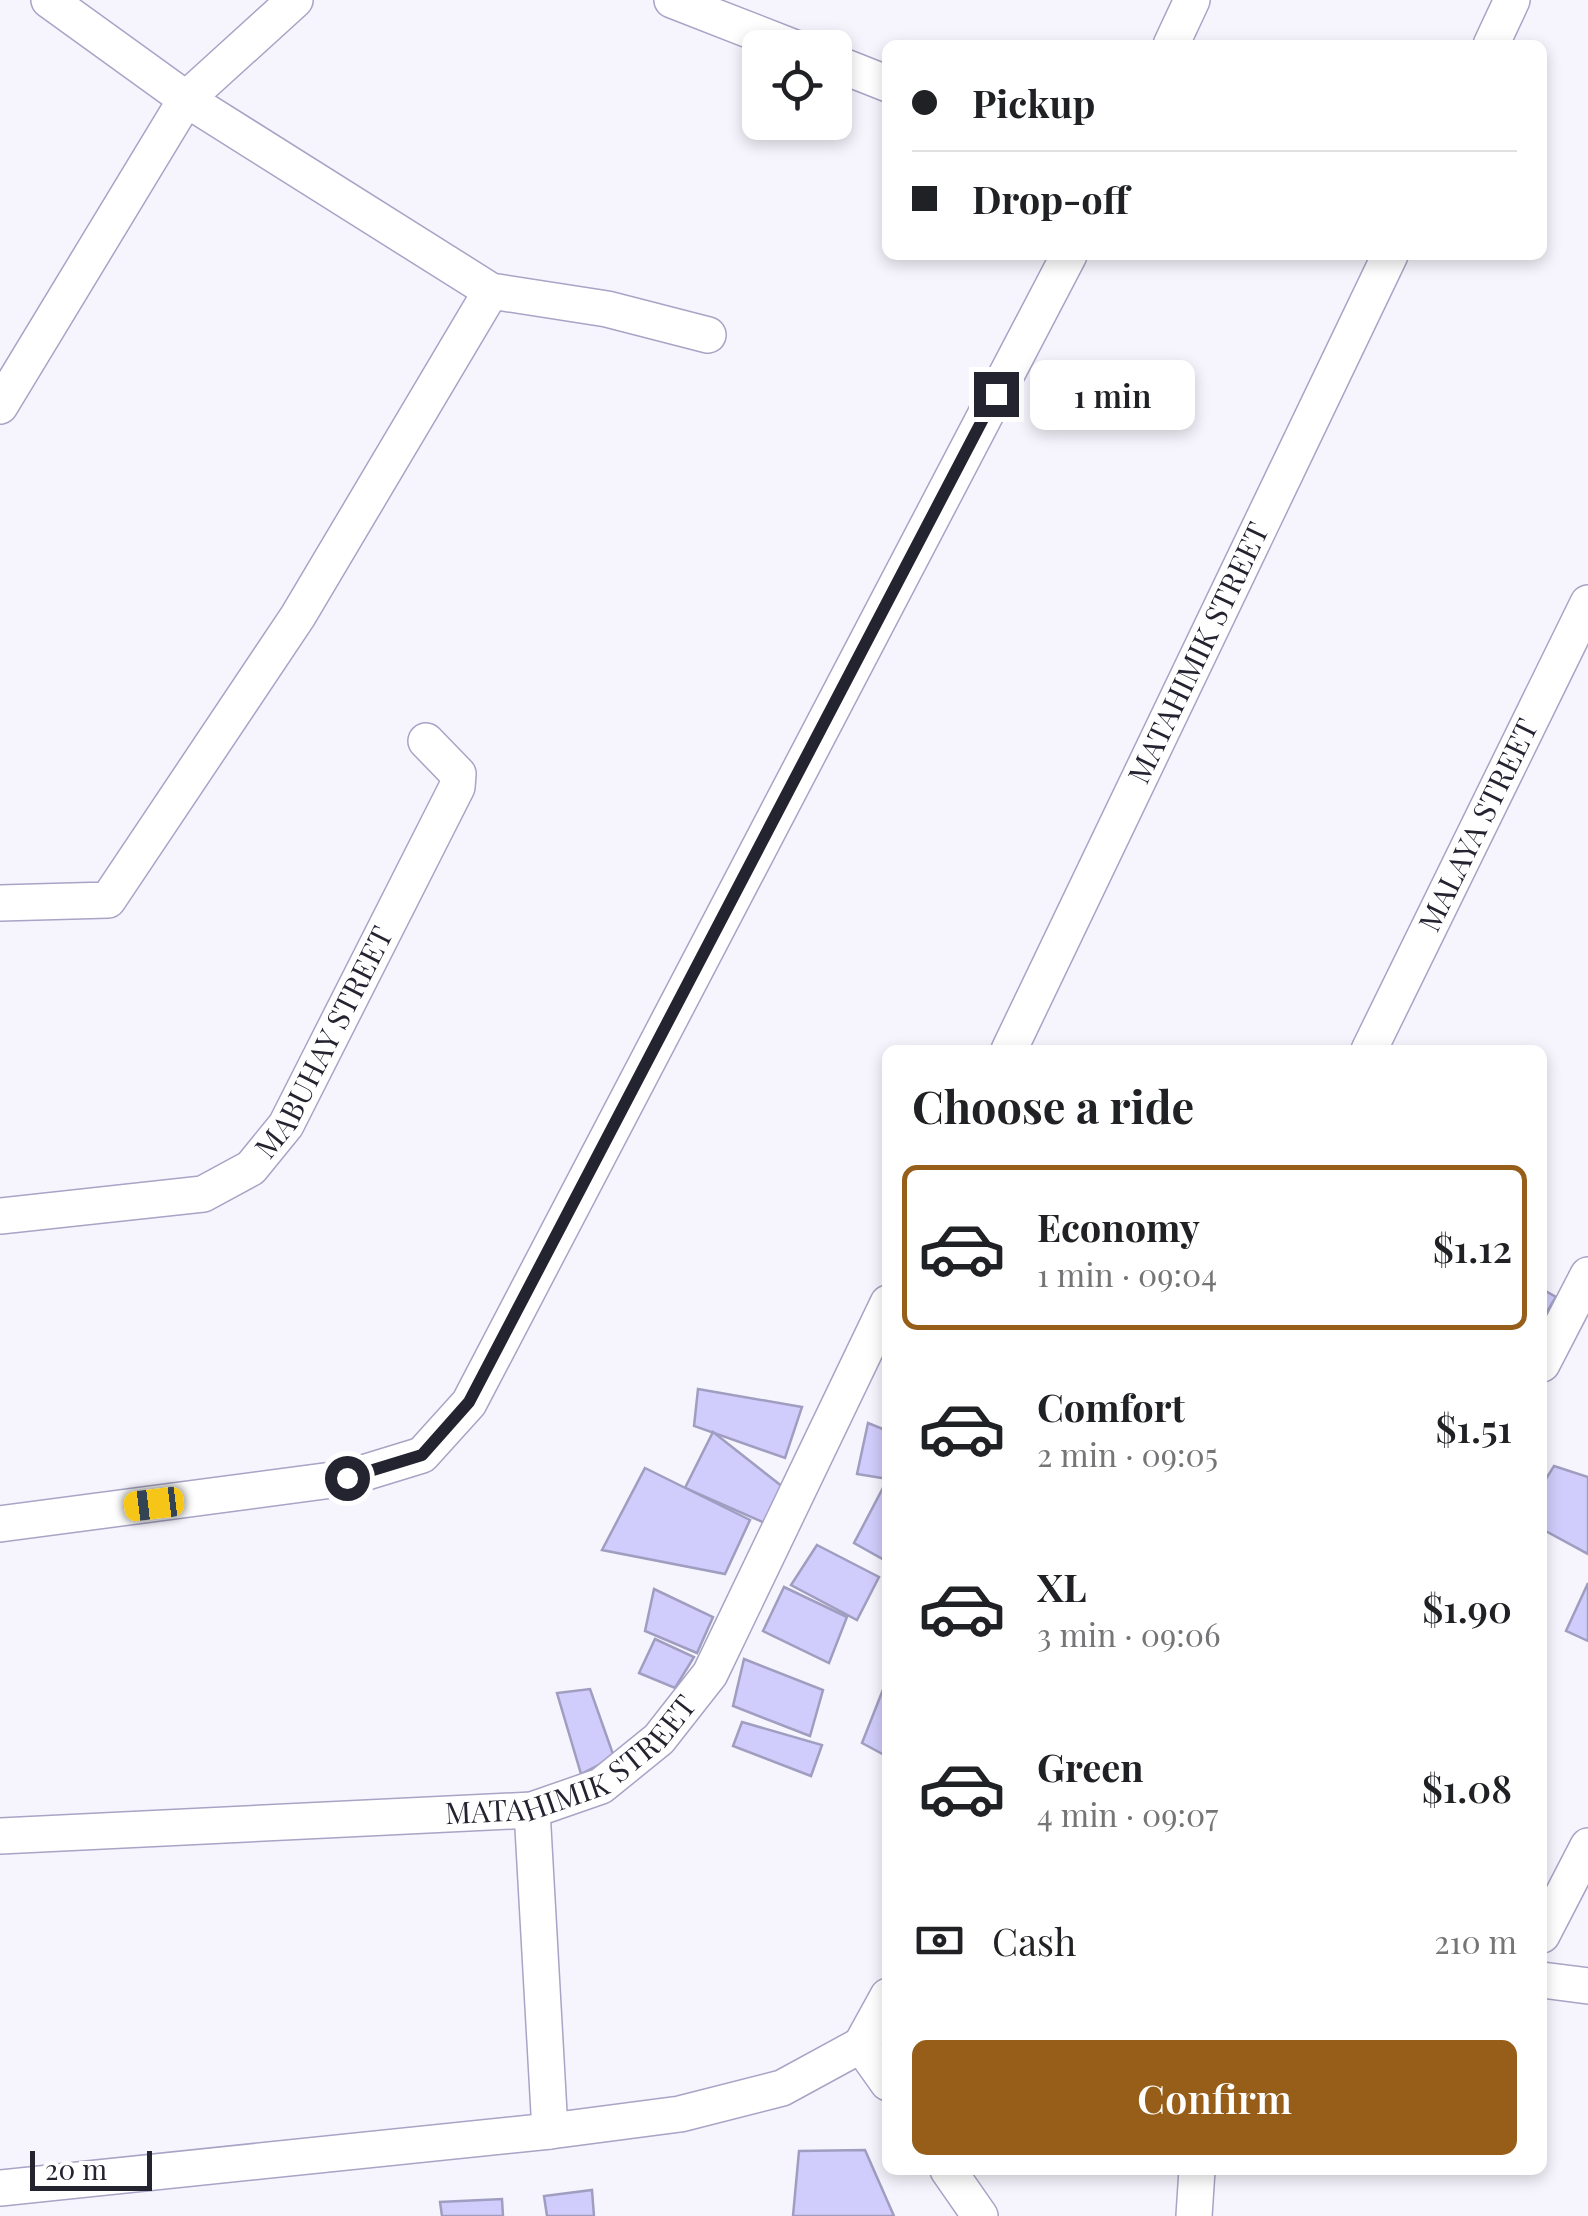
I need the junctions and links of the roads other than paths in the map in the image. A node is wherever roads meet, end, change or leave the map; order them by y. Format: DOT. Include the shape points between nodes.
graph roads {
  1 [pos="49,0"];
  2 [pos="296,0"];
  3 [pos="672,0"];
  4 [pos="1192,0"];
  5 [pos="1512,0"];
  6 [pos="748,30"];
  7 [pos="1173,40"];
  8 [pos="1493,40"];
  9 [pos="852,70"];
  10 [pos="882,82"];
  11 [pos="186,99"];
  12 [pos="1066,260"];
  13 [pos="1388,260"];
  14 [pos="490,290"];
  15 [pos="708,335"];
  16 [pos="0,406"];
  17 [pos="1588,603"];
  18 [pos="426,741"];
  19 [pos="0,904"];
  20 [pos="1011,1045"];
  21 [pos="1371,1045"];
  22 [pos="0,1216"];
  23 [pos="1588,1275"];
  24 [pos="882,1316"];
  25 [pos="1547,1354"];
  26 [pos="0,1524"];
  27 [pos="532,1810"];
  28 [pos="0,1836"];
  29 [pos="1588,1846"];
  30 [pos="1547,1925"];
  31 [pos="1547,1981"];
  32 [pos="1588,1986"];
  33 [pos="882,2007"];
  34 [pos="861,2046"];
  35 [pos="882,2076"];
  36 [pos="550,2131"];
  37 [pos="951,2175"];
  38 [pos="1197,2175"];
  39 [pos="0,2188"];
  40 [pos="980,2216"];
  41 [pos="1194,2216"];
  1 -- 11 [label="street"];
  2 -- 11 [label="street"];
  3 -- 6 [label="street"];
  4 -- 7 [label="street"];
  5 -- 8 [label="street"];
  9 -- 10 [label="street"];
  11 -- 14 [label="street"];
  11 -- 16 [label="street"];
  12 -- 26 [label="street" via="469,1402 422,1455 347,1478"];
  13 -- 20 [label="street, MATAHIMIK STREET"];
  14 -- 15 [label="street" via="607,309"];
  14 -- 19 [label="street" via="298,616 108,900"];
  17 -- 21 [label="street, MALAYA STREET"];
  18 -- 22 [label="street, MABUHAY STREET" via="458,774 457,788 286,1125 251,1168 203,1194"];
  23 -- 25 [label="street"];
  24 -- 27 [label="street, MATAHIMIK STREET" via="710,1674 659,1739 601,1786"];
  27 -- 28 [label="street, MATAHIMIK STREET"];
  27 -- 36 [label="street"];
  29 -- 30 [label="street"];
  31 -- 32 [label="street"];
  33 -- 34 [label="street"];
  34 -- 35 [label="street"];
  34 -- 36 [label="street" via="782,2088 680,2114"];
  36 -- 39 [label="street"];
  37 -- 40 [label="street"];
  38 -- 41 [label="street"];
}
